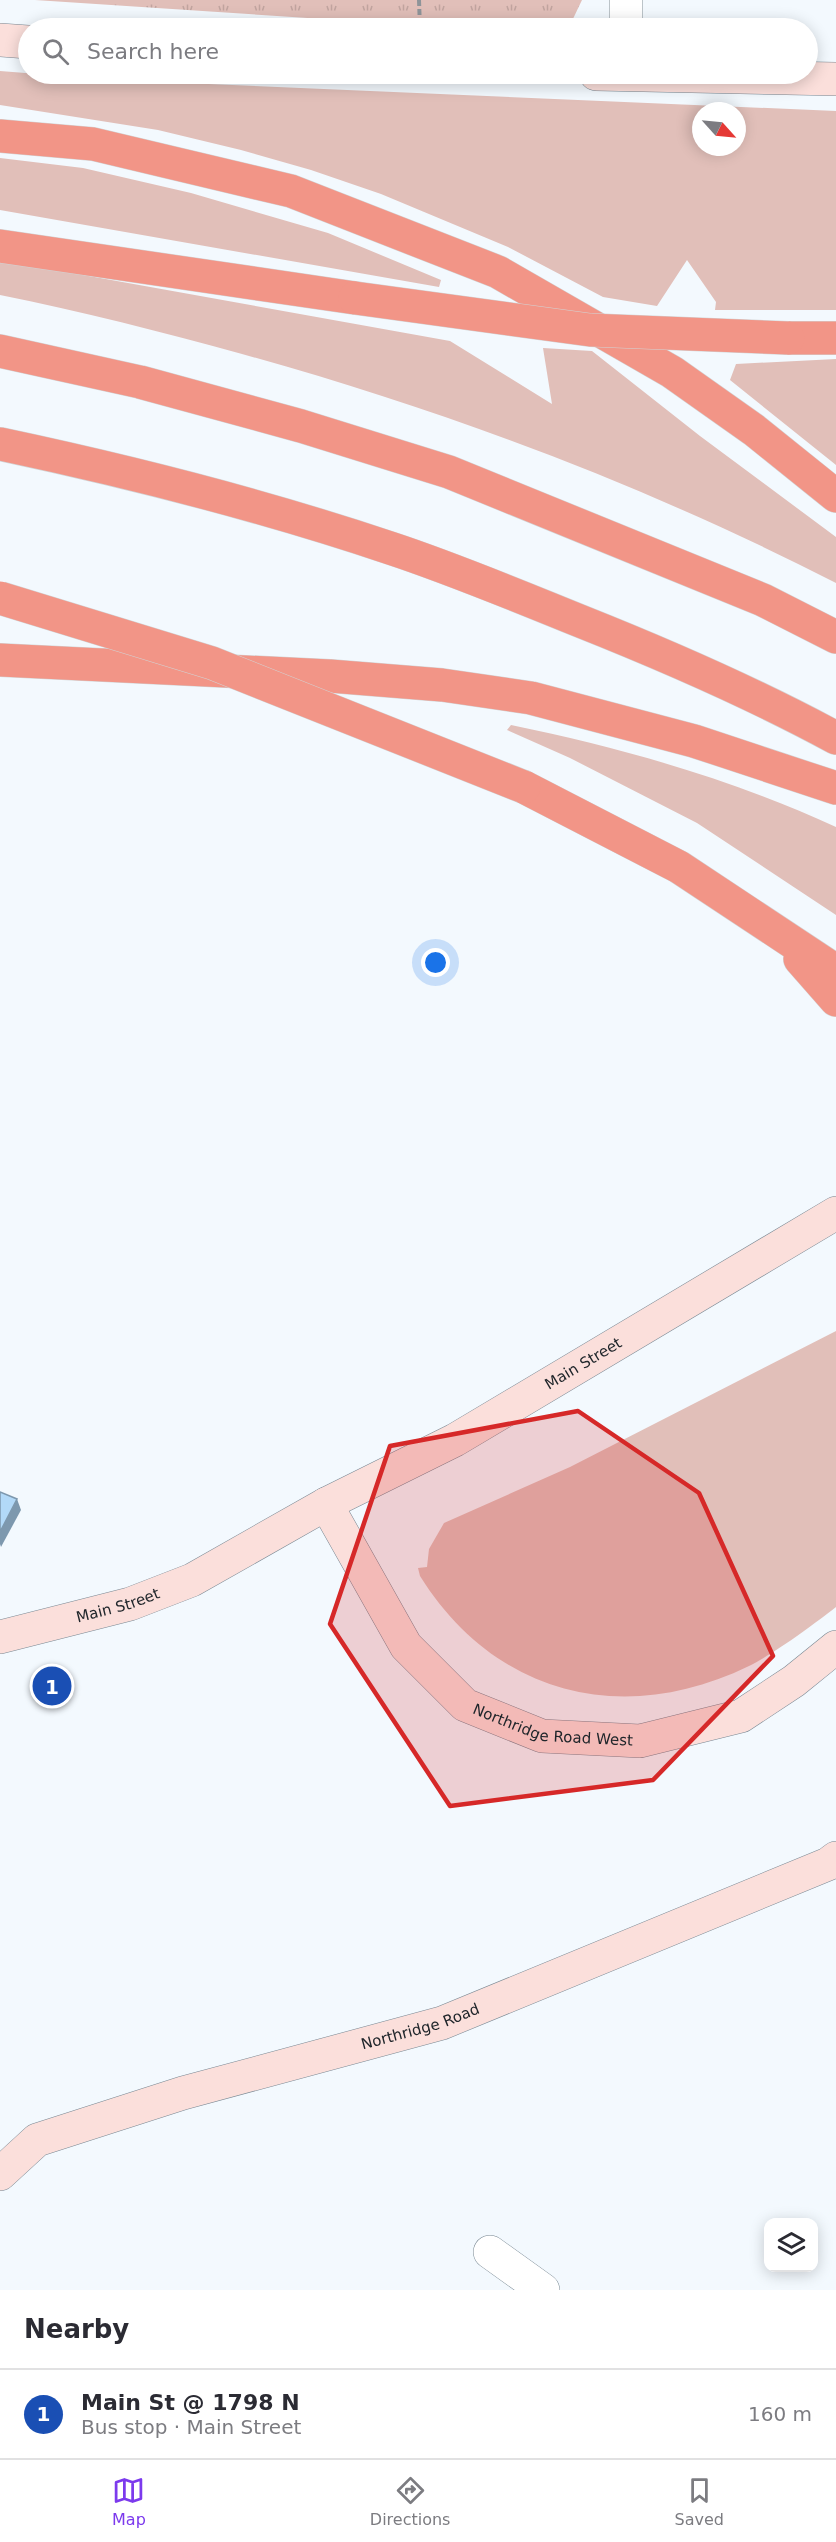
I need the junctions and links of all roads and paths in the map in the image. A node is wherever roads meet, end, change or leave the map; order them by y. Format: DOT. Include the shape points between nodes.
graph roads {
  1 [pos="419,0"];
  2 [pos="626,0"];
  3 [pos="420,18"];
  4 [pos="626,18"];
  5 [pos="0,40"];
  6 [pos="18,41"];
  7 [pos="818,80"];
  8 [pos="836,80"];
  9 [pos="0,136"];
  10 [pos="0,246"];
  11 [pos="836,338"];
  12 [pos="0,351"];
  13 [pos="0,444"];
  14 [pos="836,496"];
  15 [pos="0,598"];
  16 [pos="836,637"];
  17 [pos="0,660"];
  18 [pos="836,738"];
  19 [pos="836,788"];
  20 [pos="775,930"];
  21 [pos="836,971"];
  22 [pos="836,1000"];
  23 [pos="836,1214"];
  24 [pos="326,1504"];
  25 [pos="0,1637"];
  26 [pos="836,1647"];
  27 [pos="833,1867"];
  28 [pos="0,2174"];
  29 [pos="490,2252"];
  30 [pos="543,2290"];
  1 -- 3 [label="path"];
  2 -- 4 [label="street"];
  5 -- 6 [label="street"];
  7 -- 8 [label="street"];
  9 -- 14 [label="highway" via="93,144 291,191 498,272 672,372 754,430"];
  10 -- 11 [label="highway, bridge" via="590,330"];
  12 -- 16 [label="highway" via="140,382 449,471 752,596"];
  13 -- 18 [label="highway" via="133,473 392,548 683,662"];
  15 -- 20 [label="highway, bridge" via="212,663 524,788 679,867"];
  17 -- 19 [label="highway" via="330,676 442,685 531,698 694,741"];
  20 -- 21 [label="highway"];
  20 -- 22 [label="highway"];
  23 -- 24 [label="street, Main Street" via="454,1440"];
  24 -- 25 [label="street, Main Street" via="192,1580 130,1604"];
  24 -- 26 [label="street, Northridge Road West" via="406,1646 465,1705 542,1736 640,1741 741,1716"];
  27 -- 28 [label="street, Northridge Road" via="442,2022 183,2093 37,2140"];
  29 -- 30 [label="street"];
}
